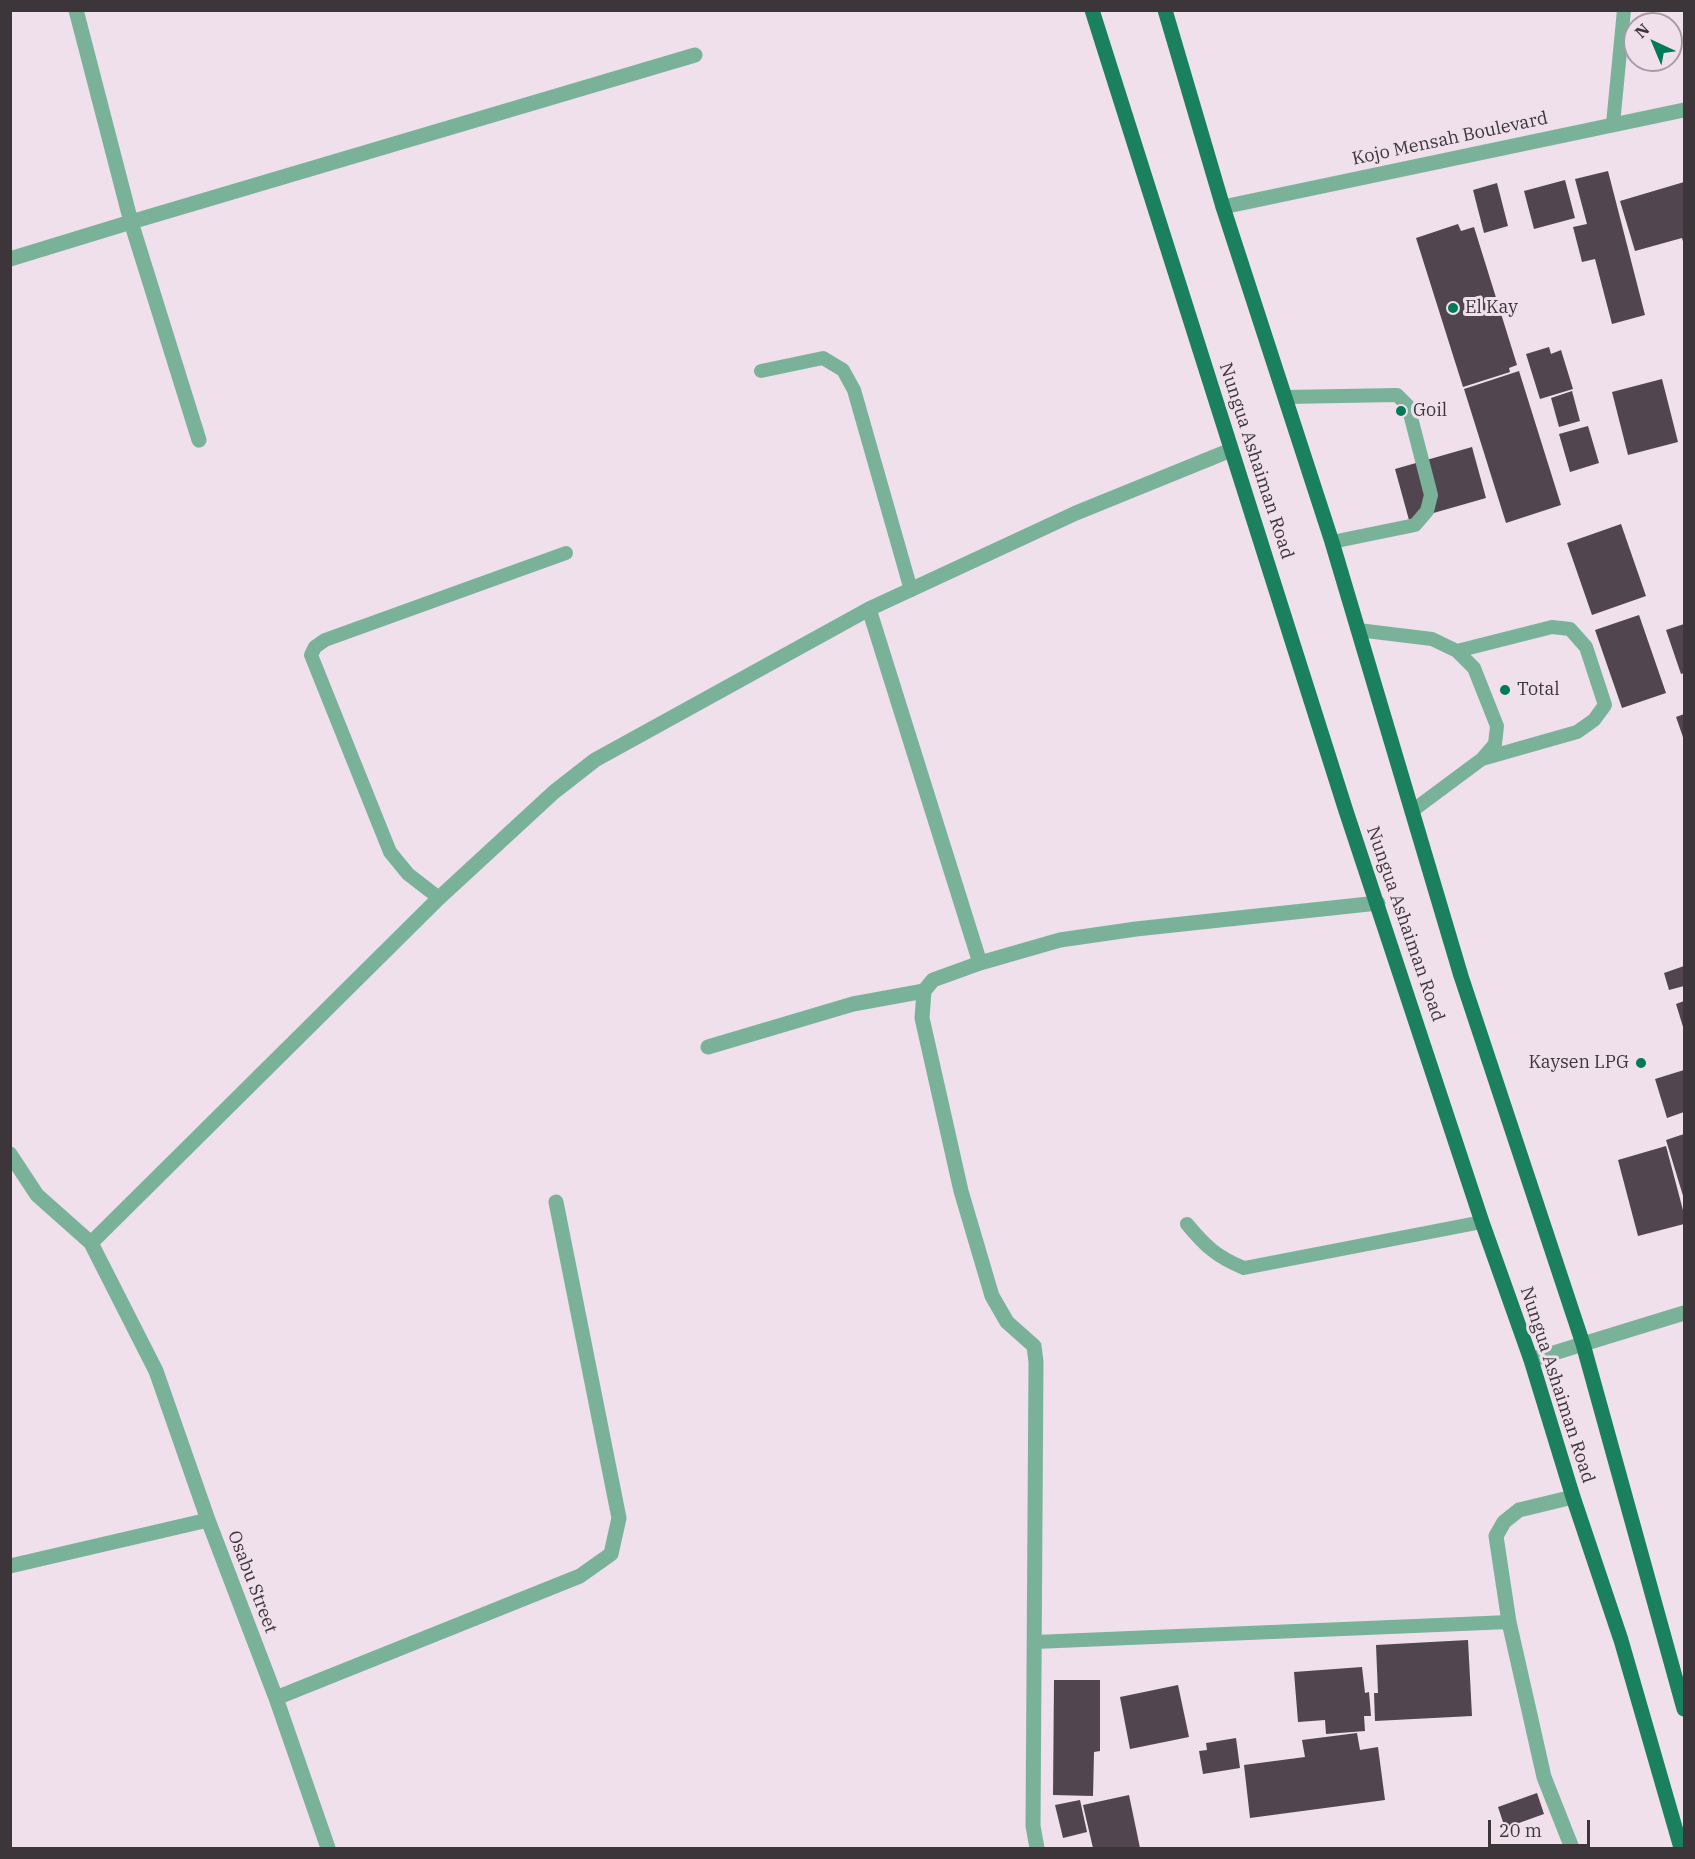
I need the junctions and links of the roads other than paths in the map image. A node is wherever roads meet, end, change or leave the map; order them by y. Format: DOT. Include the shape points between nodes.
graph roads {
  1 [pos="76,10"];
  2 [pos="1092,10"];
  3 [pos="1166,10"];
  4 [pos="1624,10"];
  5 [pos="695,55"];
  6 [pos="1684,110"];
  7 [pos="1613,124"];
  8 [pos="1223,207"];
  9 [pos="131,222"];
  10 [pos="10,259"];
  11 [pos="761,371"];
  12 [pos="1286,397"];
  13 [pos="199,440"];
  14 [pos="1231,450"];
  15 [pos="1332,542"];
  16 [pos="566,553"];
  17 [pos="911,591"];
  18 [pos="869,609"];
  19 [pos="1358,630"];
  20 [pos="1458,651"];
  21 [pos="1482,759"];
  22 [pos="1412,811"];
  23 [pos="439,898"];
  24 [pos="1378,903"];
  25 [pos="980,963"];
  26 [pos="924,991"];
  27 [pos="708,1047"];
  28 [pos="10,1154"];
  29 [pos="556,1202"];
  30 [pos="1482,1222"];
  31 [pos="1186,1224"];
  32 [pos="92,1243"];
  33 [pos="1684,1313"];
  34 [pos="1583,1344"];
  35 [pos="1531,1360"];
  36 [pos="1573,1497"];
  37 [pos="208,1520"];
  38 [pos="10,1566"];
  39 [pos="1509,1622"];
  40 [pos="1035,1642"];
  41 [pos="276,1698"];
  42 [pos="1684,1709"];
  43 [pos="328,1848"];
  44 [pos="1037,1848"];
  45 [pos="1572,1848"];
  46 [pos="1681,1848"];
  1 -- 9 [label="street"];
  2 -- 14 [label="main road, Nungua Ashaiman Road"];
  3 -- 8 [label="main road, Nungua Ashaiman Road"];
  4 -- 7 [label="lane"];
  5 -- 9 [label="street"];
  6 -- 7 [label="street, Kojo Mensah Boulevard"];
  7 -- 8 [label="street, Kojo Mensah Boulevard"];
  8 -- 12 [label="main road, Nungua Ashaiman Road"];
  9 -- 10 [label="street"];
  9 -- 13 [label="street"];
  11 -- 17 [label="lane" via="823,358 843,370 854,390"];
  12 -- 15 [label="main road, Nungua Ashaiman Road"];
  12 -- 15 [label="lane" via="1397,395 1408,406 1431,495 1427,511 1415,525"];
  14 -- 17 [label="street" via="1076,513"];
  14 -- 24 [label="main road, Nungua Ashaiman Road"];
  15 -- 19 [label="main road, Nungua Ashaiman Road"];
  16 -- 23 [label="lane" via="325,640 311,655 390,852 408,874"];
  17 -- 18 [label="street"];
  18 -- 23 [label="street" via="595,760 554,792"];
  18 -- 25 [label="street"];
  19 -- 20 [label="lane" via="1432,639"];
  19 -- 22 [label="main road, Nungua Ashaiman Road"];
  20 -- 21 [label="lane" via="1474,668 1497,726 1495,744"];
  20 -- 21 [label="lane" via="1552,627 1570,629 1586,647 1605,705 1594,720 1577,732"];
  21 -- 22 [label="lane"];
  22 -- 34 [label="main road, Nungua Ashaiman Road" via="1461,976"];
  23 -- 32 [label="street"];
  24 -- 25 [label="street" via="1136,929 1070,939"];
  24 -- 30 [label="main road, Nungua Ashaiman Road"];
  25 -- 26 [label="street" via="933,980"];
  26 -- 27 [label="street" via="853,1004"];
  26 -- 40 [label="street" via="922,1018 981,1262 992,1296 1007,1322 1034,1346"];
  28 -- 32 [label="street" via="37,1194"];
  29 -- 41 [label="street" via="619,1518 611,1554 580,1576"];
  30 -- 31 [label="lane" via="1244,1268 1205,1246"];
  30 -- 35 [label="main road, Nungua Ashaiman Road"];
  32 -- 37 [label="street" via="156,1371"];
  33 -- 34 [label="street"];
  34 -- 35 [label="street"];
  34 -- 42 [label="main road, Nungua Ashaiman Road"];
  35 -- 36 [label="main road, Nungua Ashaiman Road"];
  36 -- 39 [label="street" via="1519,1510 1504,1522 1496,1536"];
  36 -- 46 [label="main road, Nungua Ashaiman Road" via="1621,1640"];
  37 -- 38 [label="street, Osabu Street"];
  37 -- 41 [label="street, Osabu Street"];
  39 -- 40 [label="lane"];
  39 -- 45 [label="street" via="1544,1777"];
  40 -- 44 [label="street" via="1033,1826"];
  41 -- 43 [label="street, Osabu Street"];
}
